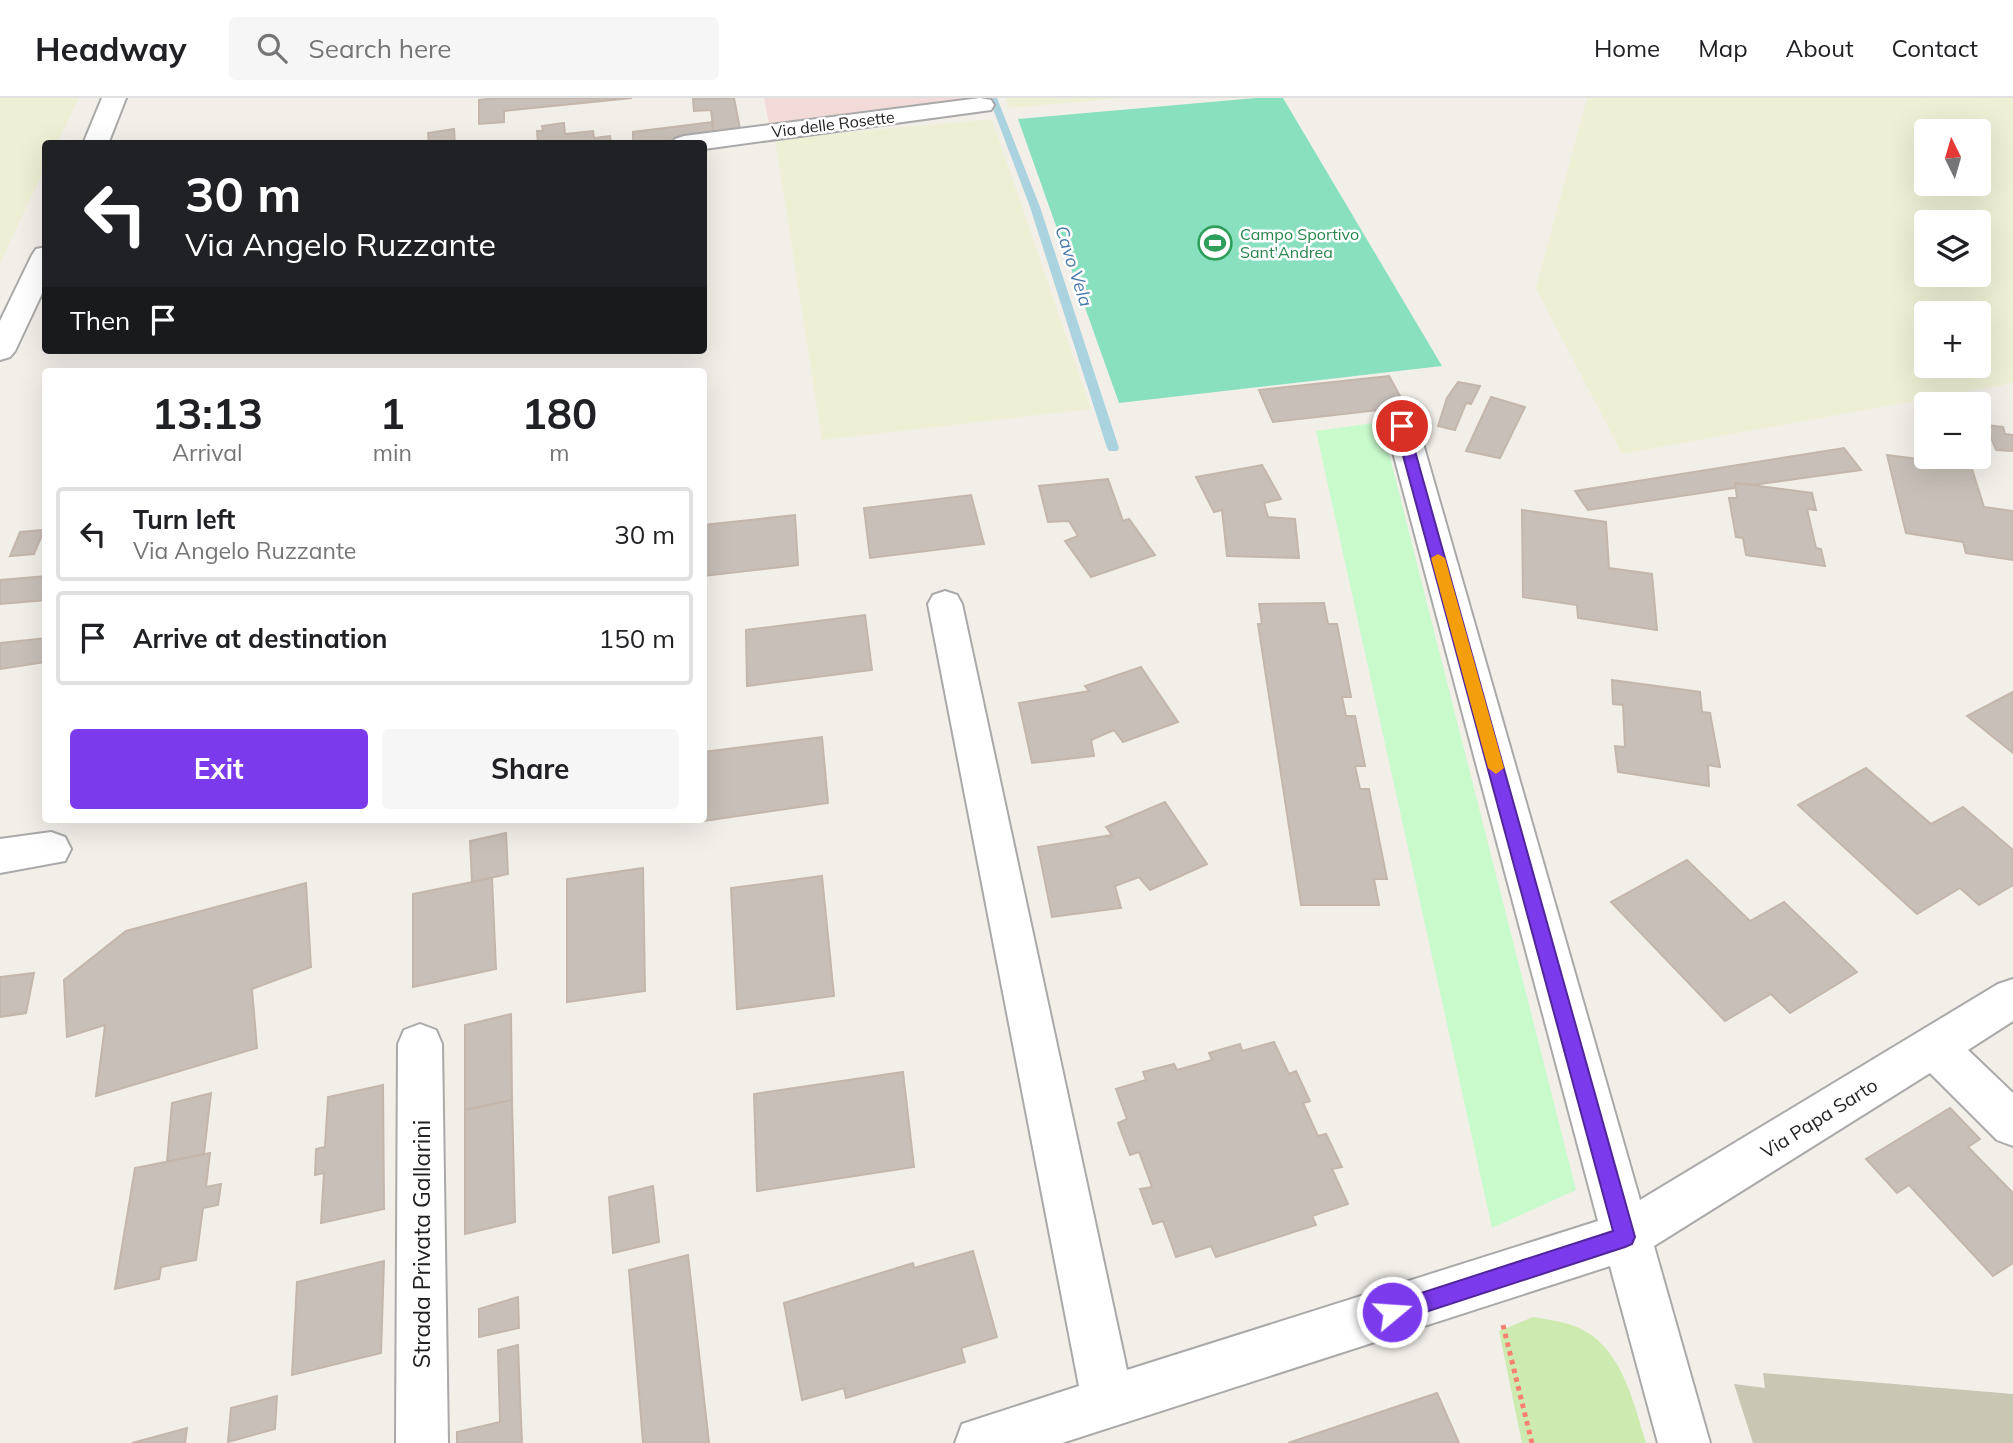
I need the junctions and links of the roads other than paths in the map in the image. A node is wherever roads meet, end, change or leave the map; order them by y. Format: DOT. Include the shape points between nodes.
graph roads {
  1 [pos="114,98"];
  2 [pos="982,105"];
  3 [pos="97,140"];
  4 [pos="707,141"];
  5 [pos="42,264"];
  6 [pos="0,351"];
  7 [pos="1402,426"];
  8 [pos="945,604"];
  9 [pos="51,849"];
  10 [pos="0,856"];
  11 [pos="2013,998"];
  12 [pos="420,1044"];
  13 [pos="1934,1047"];
  14 [pos="2013,1124"];
  15 [pos="1625,1237"];
  16 [pos="1108,1403"];
  17 [pos="422,1443"];
  18 [pos="981,1443"];
  19 [pos="1684,1443"];
  1 -- 3 [label="street"];
  2 -- 4 [label="street, Via delle Rosette"];
  5 -- 6 [label="street"];
  7 -- 15 [label="street"];
  8 -- 16 [label="street"];
  9 -- 10 [label="street"];
  11 -- 13 [label="street, Via Papa Sarto"];
  12 -- 17 [label="street, Strada Privata Gallarini"];
  13 -- 14 [label="street"];
  13 -- 15 [label="street, Via Papa Sarto"];
  15 -- 16 [label="street, Via Papa Sarto"];
  15 -- 19 [label="street"];
  16 -- 18 [label="street, Via Papa Sarto"];
}
